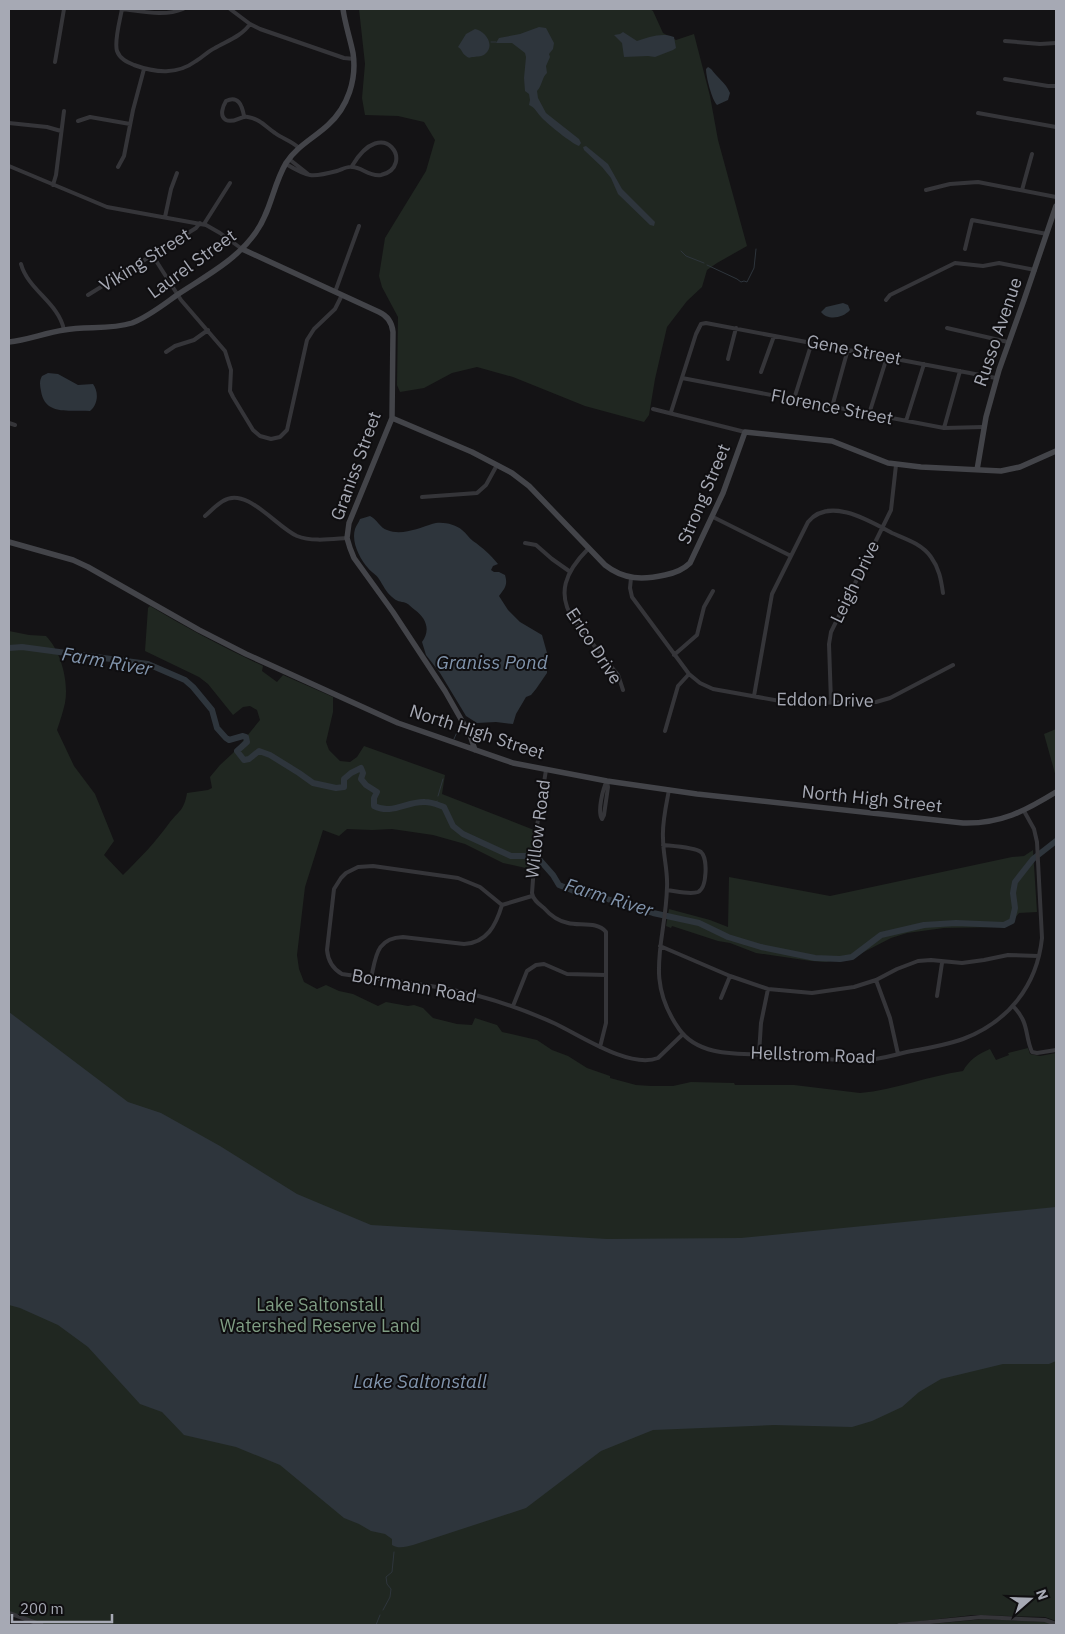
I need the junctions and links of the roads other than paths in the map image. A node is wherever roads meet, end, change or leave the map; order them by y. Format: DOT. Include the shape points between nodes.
graph roads {
  1 [pos="64,9"];
  2 [pos="121,9"];
  3 [pos="183,9"];
  4 [pos="230,9"];
  5 [pos="344,9"];
  6 [pos="250,24"];
  7 [pos="1005,41"];
  8 [pos="1056,43"];
  9 [pos="354,59"];
  10 [pos="55,62"];
  11 [pos="144,69"];
  12 [pos="1005,79"];
  13 [pos="1056,86"];
  14 [pos="64,111"];
  15 [pos="978,113"];
  16 [pos="244,116"];
  17 [pos="78,121"];
  18 [pos="9,123"];
  19 [pos="130,124"];
  20 [pos="1056,127"];
  21 [pos="61,131"];
  22 [pos="299,148"];
  23 [pos="1032,154"];
  24 [pos="288,161"];
  25 [pos="9,166"];
  26 [pos="352,166"];
  27 [pos="118,167"];
  28 [pos="177,173"];
  29 [pos="230,183"];
  30 [pos="53,185"];
  31 [pos="926,190"];
  32 [pos="1022,190"];
  33 [pos="1056,197"];
  34 [pos="1056,206"];
  35 [pos="165,217"];
  36 [pos="202,223"];
  37 [pos="359,226"];
  38 [pos="1047,234"];
  39 [pos="242,249"];
  40 [pos="965,249"];
  41 [pos="153,256"];
  42 [pos="22,264"];
  43 [pos="1035,270"];
  44 [pos="335,292"];
  45 [pos="88,294"];
  46 [pos="178,295"];
  47 [pos="342,295"];
  48 [pos="886,300"];
  49 [pos="736,328"];
  50 [pos="947,328"];
  51 [pos="64,330"];
  52 [pos="208,330"];
  53 [pos="774,336"];
  54 [pos="9,342"];
  55 [pos="812,342"];
  56 [pos="1008,342"];
  57 [pos="848,349"];
  58 [pos="166,352"];
  59 [pos="887,357"];
  60 [pos="728,359"];
  61 [pos="924,364"];
  62 [pos="960,371"];
  63 [pos="761,372"];
  64 [pos="682,378"];
  65 [pos="996,378"];
  66 [pos="794,399"];
  67 [pos="832,407"];
  68 [pos="653,409"];
  69 [pos="671,412"];
  70 [pos="869,414"];
  71 [pos="392,418"];
  72 [pos="906,421"];
  73 [pos="9,424"];
  74 [pos="15,425"];
  75 [pos="984,427"];
  76 [pos="944,428"];
  77 [pos="745,432"];
  78 [pos="1056,451"];
  79 [pos="497,465"];
  80 [pos="896,465"];
  81 [pos="977,470"];
  82 [pos="422,497"];
  83 [pos="205,516"];
  84 [pos="713,517"];
  85 [pos="882,528"];
  86 [pos="347,538"];
  87 [pos="9,542"];
  88 [pos="525,543"];
  89 [pos="588,549"];
  90 [pos="791,556"];
  91 [pos="569,571"];
  92 [pos="631,578"];
  93 [pos="713,591"];
  94 [pos="943,593"];
  95 [pos="674,655"];
  96 [pos="954,665"];
  97 [pos="689,674"];
  98 [pos="623,690"];
  99 [pos="754,696"];
  100 [pos="831,702"];
  101 [pos="665,731"];
  102 [pos="475,750"];
  103 [pos="546,770"];
  104 [pos="607,781"];
  105 [pos="668,790"];
  106 [pos="1056,792"];
  107 [pos="1024,811"];
  108 [pos="663,845"];
  109 [pos="667,890"];
  110 [pos="532,896"];
  111 [pos="502,905"];
  112 [pos="660,946"];
  113 [pos="1038,956"];
  114 [pos="942,962"];
  115 [pos="606,975"];
  116 [pos="730,976"];
  117 [pos="372,978"];
  118 [pos="876,980"];
  119 [pos="768,989"];
  120 [pos="937,996"];
  121 [pos="721,998"];
  122 [pos="513,1006"];
  123 [pos="1013,1006"];
  124 [pos="683,1034"];
  125 [pos="600,1046"];
  126 [pos="1056,1050"];
  127 [pos="759,1054"];
  128 [pos="898,1054"];
  129 [pos="9,1613"];
  130 [pos="916,1624"];
  131 [pos="1056,1624"];
  132 [pos="42,1625"];
  133 [pos="899,1625"];
  1 -- 10 [label="street"];
  2 -- 3 [label="street" via="172,13"];
  2 -- 11 [label="street" via="117,49 122,59"];
  4 -- 6 [label="street"];
  5 -- 9 [label="street, Laurel Street"];
  6 -- 9 [label="street"];
  6 -- 11 [label="street" via="189,66 161,72"];
  7 -- 8 [label="street"];
  9 -- 22 [label="street, Laurel Street" via="352,84 343,107 328,125"];
  11 -- 19 [label="street"];
  12 -- 13 [label="street"];
  14 -- 21 [label="street"];
  15 -- 20 [label="street"];
  16 -- 16 [label="street" via="233,121 224,118 226,101 238,100"];
  16 -- 22 [label="street" via="259,120"];
  17 -- 19 [label="street" via="90,118"];
  18 -- 21 [label="street"];
  19 -- 27 [label="street" via="124,156"];
  21 -- 30 [label="street"];
  22 -- 24 [label="street, Laurel Street"];
  23 -- 32 [label="street"];
  24 -- 26 [label="street" via="304,174 321,175"];
  24 -- 39 [label="street, Laurel Street" via="266,215"];
  25 -- 30 [label="street"];
  26 -- 26 [label="street" via="371,174 382,174 392,169 397,157 390,144 375,144 364,150"];
  28 -- 35 [label="street"];
  29 -- 36 [label="street, Viking Street"];
  30 -- 35 [label="street" via="112,208"];
  31 -- 32 [label="street" via="978,182"];
  32 -- 33 [label="street"];
  34 -- 38 [label="street, Russo Avenue"];
  35 -- 36 [label="street"];
  36 -- 39 [label="street"];
  36 -- 41 [label="street, Viking Street"];
  37 -- 44 [label="street"];
  38 -- 40 [label="street" via="972,220"];
  38 -- 43 [label="street, Russo Avenue"];
  39 -- 44 [label="street, Graniss Street"];
  39 -- 46 [label="street, Laurel Street"];
  41 -- 45 [label="street, Viking Street"];
  41 -- 46 [label="street"];
  42 -- 51 [label="street" via="24,273 60,316"];
  43 -- 48 [label="street" via="999,263 983,266 955,263 890,295"];
  43 -- 56 [label="street, Russo Avenue"];
  44 -- 47 [label="street, Graniss Street"];
  46 -- 51 [label="street, Laurel Street" via="130,323"];
  46 -- 52 [label="street"];
  47 -- 52 [label="street" via="335,309 307,340 288,427 276,438 268,439 257,434 237,404 230,391 228,357"];
  47 -- 71 [label="street, Graniss Street" via="384,314 391,321"];
  49 -- 53 [label="street, Gene Street"];
  49 -- 60 [label="street"];
  49 -- 64 [label="street, Gene Street" via="712,323 699,327"];
  50 -- 56 [label="street"];
  51 -- 54 [label="street, Laurel Street"];
  52 -- 58 [label="street"];
  53 -- 55 [label="street, Gene Street"];
  53 -- 63 [label="street"];
  55 -- 57 [label="street, Gene Street"];
  55 -- 66 [label="street"];
  56 -- 65 [label="street, Russo Avenue"];
  57 -- 59 [label="street, Gene Street"];
  57 -- 67 [label="street"];
  59 -- 61 [label="street, Gene Street"];
  59 -- 70 [label="street"];
  61 -- 62 [label="street, Gene Street"];
  61 -- 72 [label="street"];
  62 -- 65 [label="street, Gene Street"];
  62 -- 76 [label="street"];
  64 -- 66 [label="street, Florence Street"];
  64 -- 69 [label="street"];
  65 -- 75 [label="street, Russo Avenue"];
  66 -- 67 [label="street, Florence Street"];
  67 -- 70 [label="street, Florence Street"];
  68 -- 69 [label="street"];
  69 -- 77 [label="street"];
  70 -- 72 [label="street, Florence Street"];
  71 -- 79 [label="street, Strong Street"];
  71 -- 86 [label="street, Graniss Street" via="349,523"];
  72 -- 76 [label="street, Florence Street"];
  73 -- 74 [label="street"];
  75 -- 76 [label="street, Florence Street"];
  75 -- 81 [label="street, Russo Avenue"];
  77 -- 80 [label="street, Strong Street" via="832,441"];
  77 -- 84 [label="street, Strong Street"];
  78 -- 81 [label="street, Strong Street" via="1007,470"];
  79 -- 82 [label="street" via="486,485 477,493"];
  79 -- 89 [label="street, Strong Street" via="525,482"];
  80 -- 81 [label="street, Strong Street"];
  80 -- 85 [label="street, Leigh Drive" via="892,505"];
  83 -- 86 [label="street" via="223,501 240,498 299,537"];
  84 -- 90 [label="street"];
  84 -- 92 [label="street, Strong Street" via="693,558 684,569 653,577"];
  85 -- 90 [label="street" via="854,514 822,512 808,522"];
  85 -- 94 [label="street" via="927,552 939,571"];
  85 -- 100 [label="street, Leigh Drive" via="831,632"];
  86 -- 102 [label="street, Graniss Street" via="357,562 445,690"];
  87 -- 102 [label="street, North High Street" via="73,560 246,654 398,723"];
  88 -- 91 [label="street" via="536,545"];
  89 -- 91 [label="street"];
  89 -- 92 [label="street, Strong Street" via="609,568"];
  90 -- 99 [label="street" via="772,594"];
  91 -- 98 [label="street, Erico Drive" via="565,591 570,614 618,675"];
  92 -- 95 [label="street, Eddon Drive" via="632,597"];
  93 -- 95 [label="street" via="704,606 697,635"];
  95 -- 97 [label="street, Eddon Drive"];
  96 -- 100 [label="street, Eddon Drive" via="885,700"];
  97 -- 99 [label="street, Eddon Drive" via="713,688"];
  97 -- 101 [label="street" via="678,686"];
  99 -- 100 [label="street, Eddon Drive" via="791,703"];
  102 -- 103 [label="street, North High Street"];
  103 -- 104 [label="street, North High Street"];
  103 -- 110 [label="street, Willow Road"];
  104 -- 104 [label="street" via="600,814 602,819 604,815"];
  104 -- 105 [label="street, North High Street"];
  105 -- 107 [label="street, North High Street" via="963,824 1001,820"];
  105 -- 108 [label="street, Hellstrom Road"];
  106 -- 107 [label="street, North High Street"];
  107 -- 113 [label="street, Hellstrom Road" via="1038,847 1042,938"];
  108 -- 109 [label="street, Hellstrom Road"];
  108 -- 109 [label="street" via="698,851 705,862 704,886 700,891"];
  109 -- 112 [label="street, Hellstrom Road"];
  110 -- 111 [label="street"];
  110 -- 115 [label="street, Willow Road" via="561,921 604,929"];
  111 -- 117 [label="street" via="491,930 473,944 402,937 387,940 377,952"];
  111 -- 117 [label="street, Borrmann Road" via="480,887 458,878 373,866 352,870 334,889 327,954 333,968 339,972"];
  112 -- 116 [label="street"];
  112 -- 124 [label="street, Hellstrom Road" via="658,974 663,999"];
  113 -- 114 [label="street" via="1008,955 973,963"];
  113 -- 123 [label="street, Hellstrom Road" via="1028,982"];
  114 -- 118 [label="street" via="918,961"];
  114 -- 120 [label="street"];
  115 -- 122 [label="street" via="567,974 544,964 536,965 528,971"];
  115 -- 125 [label="street, Willow Road" via="606,1023"];
  116 -- 119 [label="street"];
  116 -- 121 [label="street"];
  117 -- 122 [label="street, Borrmann Road" via="448,989"];
  118 -- 119 [label="street" via="829,992"];
  118 -- 128 [label="street" via="890,1018"];
  119 -- 127 [label="street"];
  122 -- 125 [label="street, Borrmann Road"];
  123 -- 126 [label="street" via="1025,1023 1032,1052"];
  123 -- 128 [label="street, Hellstrom Road" via="987,1026 964,1038"];
  124 -- 125 [label="street, Borrmann Road" via="654,1060 623,1057"];
  124 -- 127 [label="street, Hellstrom Road" via="707,1050"];
  127 -- 128 [label="street, Hellstrom Road" via="858,1060"];
  129 -- 132 [label="street"];
  130 -- 131 [label="street" via="981,1617 1045,1620"];
  130 -- 133 [label="street"];
}
